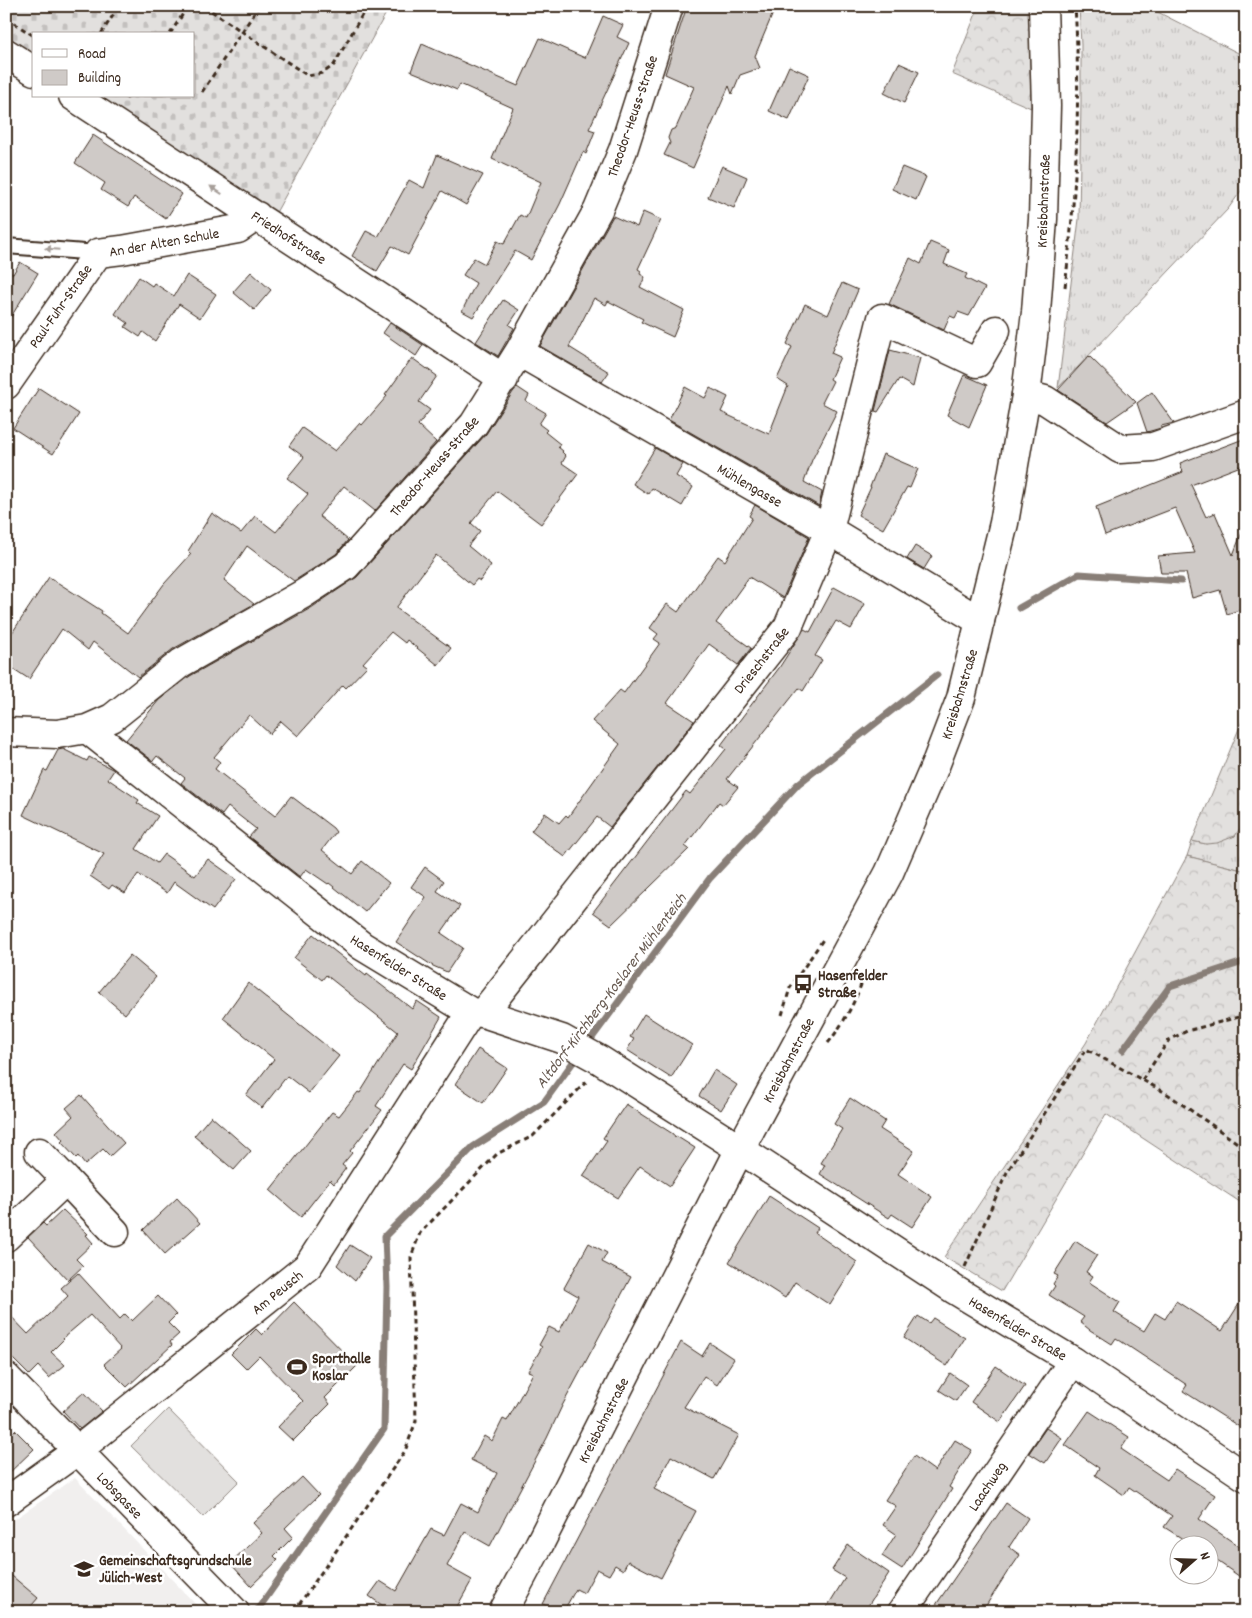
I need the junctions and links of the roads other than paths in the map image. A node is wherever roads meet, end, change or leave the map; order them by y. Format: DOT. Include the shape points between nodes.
graph roads {
  1 [pos="669,6"];
  2 [pos="1043,6"];
  3 [pos="6,53"];
  4 [pos="32,70"];
  5 [pos="76,98"];
  6 [pos="257,216"];
  7 [pos="6,246"];
  8 [pos="98,253"];
  9 [pos="996,330"];
  10 [pos="519,352"];
  11 [pos="504,379"];
  12 [pos="6,385"];
  13 [pos="1026,395"];
  14 [pos="1246,414"];
  15 [pos="829,530"];
  16 [pos="980,621"];
  17 [pos="87,729"];
  18 [pos="6,732"];
  19 [pos="477,1013"];
  20 [pos="740,1149"];
  21 [pos="39,1152"];
  22 [pos="66,1180"];
  23 [pos="115,1232"];
  24 [pos="6,1237"];
  25 [pos="1073,1361"];
  26 [pos="6,1378"];
  27 [pos="77,1451"];
  28 [pos="1246,1477"];
  29 [pos="6,1502"];
  30 [pos="235,1612"];
  31 [pos="503,1612"];
  32 [pos="902,1612"];
  1 -- 10 [label="street, Theodor-Heuss-Straße" via="623,150 598,210"];
  2 -- 13 [label="street, Kreisbahnstraße" via="1046,106 1043,219"];
  3 -- 4 [label="street"];
  6 -- 5 [label="street, Friedhofstraße, one-way"];
  6 -- 8 [label="street, An der Alten Schule" via="238,229"];
  6 -- 11 [label="street, Friedhofstraße"];
  8 -- 7 [label="lane, An der Alten Schule, one-way"];
  8 -- 12 [label="street, Paul-Fuhr-Straße"];
  9 -- 15 [label="street, Drieschstraße" via="977,363 882,318"];
  10 -- 11 [label="street, Theodor-Heuss-Straße"];
  10 -- 15 [label="street, Mühlengasse"];
  11 -- 17 [label="street, Theodor-Heuss-Straße" via="474,424 346,566 181,663 112,718"];
  13 -- 14 [label="street" via="1045,400 1120,450 1153,447"];
  13 -- 16 [label="street, Kreisbahnstraße" via="1004,523"];
  15 -- 16 [label="street, Mühlengasse"];
  15 -- 19 [label="street, Drieschstraße" via="788,627"];
  16 -- 20 [label="street, Kreisbahnstraße" via="961,698 889,873"];
  17 -- 18 [label="street, Theodor-Heuss-Straße" via="57,734"];
  17 -- 19 [label="street, Hasenfelder Straße" via="362,946"];
  19 -- 20 [label="street, Hasenfelder Straße" via="562,1039"];
  19 -- 27 [label="street, Am Peusch" via="308,1266"];
  20 -- 25 [label="street, Hasenfelder Straße" via="955,1290"];
  20 -- 31 [label="street, Kreisbahnstraße"];
  21 -- 22 [label="street"];
  22 -- 23 [label="street"];
  22 -- 24 [label="street"];
  25 -- 28 [label="street, Hasenfelder Straße"];
  25 -- 32 [label="street, Laachweg"];
  26 -- 27 [label="street, Lobsgasse"];
  27 -- 29 [label="street, Am Peusch"];
  27 -- 30 [label="street, Lobsgasse"];
}
